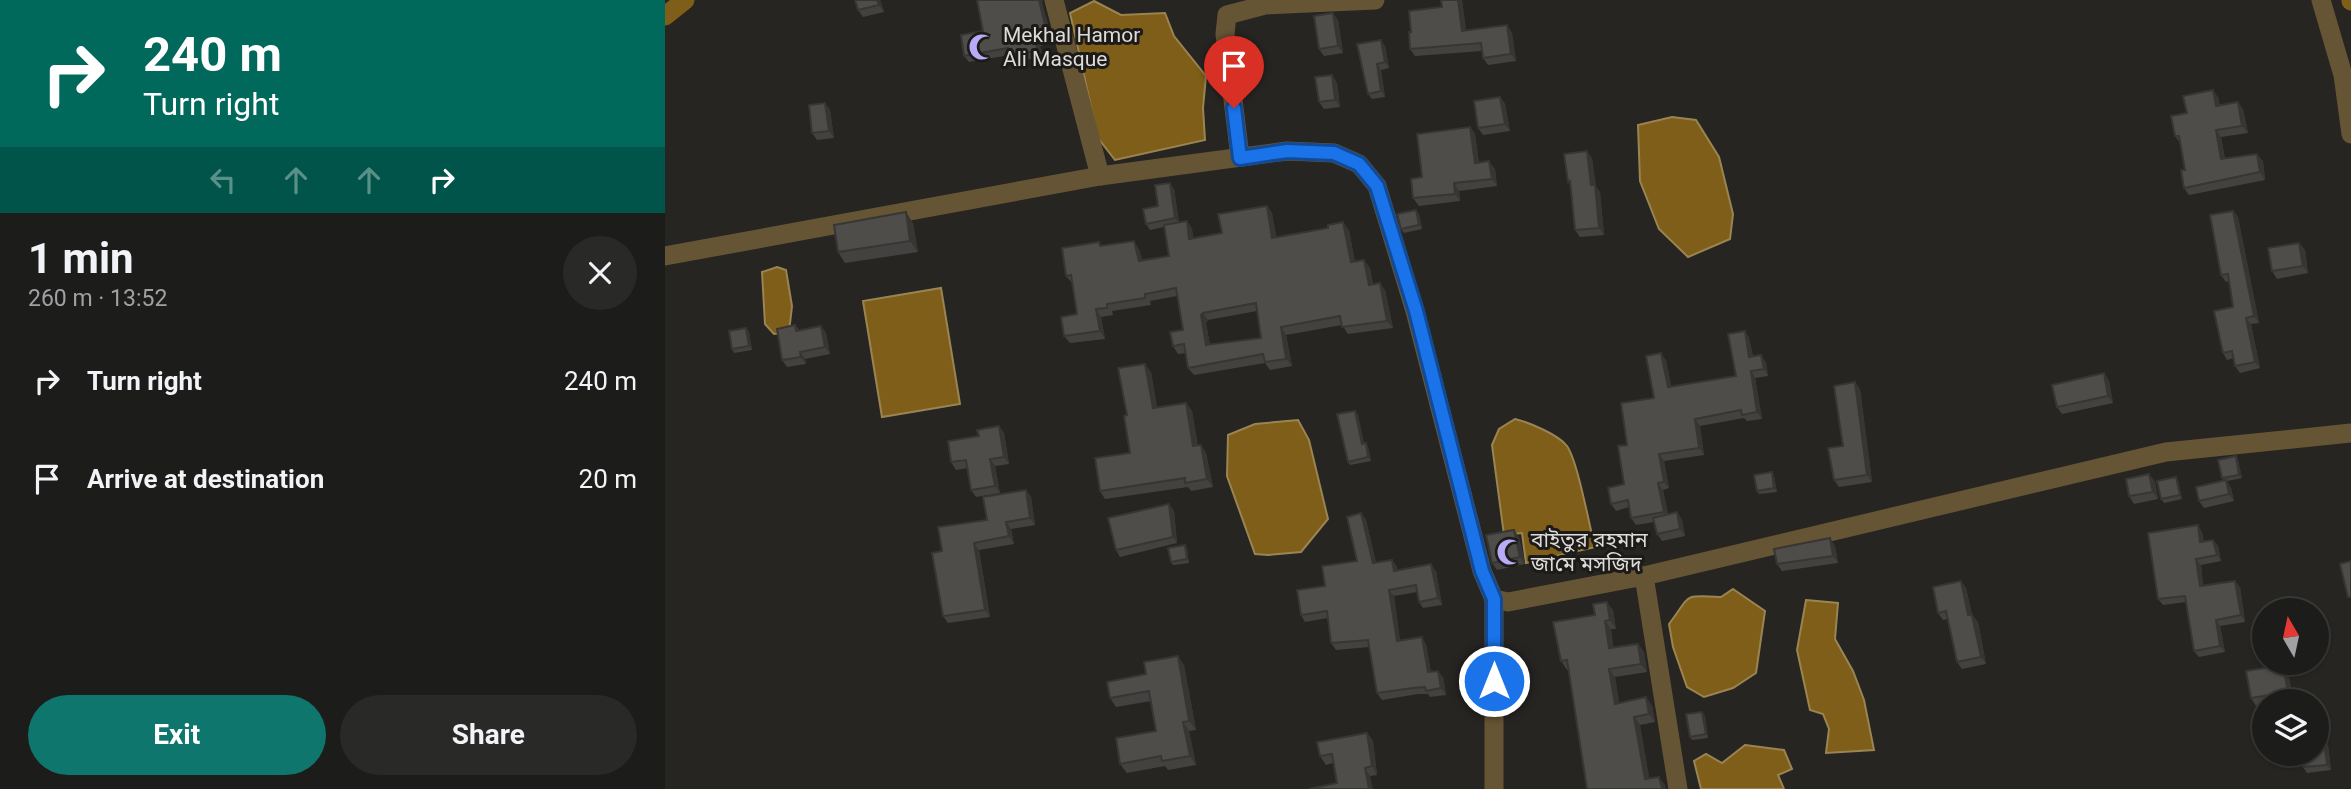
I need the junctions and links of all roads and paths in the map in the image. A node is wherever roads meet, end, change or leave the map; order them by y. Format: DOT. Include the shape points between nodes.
graph roads {
  1 [pos="1054,0"];
  2 [pos="1375,0"];
  3 [pos="2321,0"];
  4 [pos="2351,134"];
  5 [pos="1240,158"];
  6 [pos="1100,176"];
  7 [pos="665,256"];
  8 [pos="2351,433"];
  9 [pos="1644,576"];
  10 [pos="1494,599"];
  11 [pos="1493,789"];
  12 [pos="1678,789"];
  1 -- 6 [label="street"];
  2 -- 5 [label="street" via="1265,5 1227,15 1225,34"];
  3 -- 4 [label="street" via="2343,75"];
  5 -- 6 [label="street"];
  5 -- 10 [label="street" via="1287,151 1334,153 1359,164 1377,186 1416,311 1482,571"];
  6 -- 7 [label="street"];
  8 -- 9 [label="street" via="2166,452"];
  9 -- 10 [label="street" via="1508,602"];
  9 -- 12 [label="street"];
  10 -- 11 [label="street"];
}
